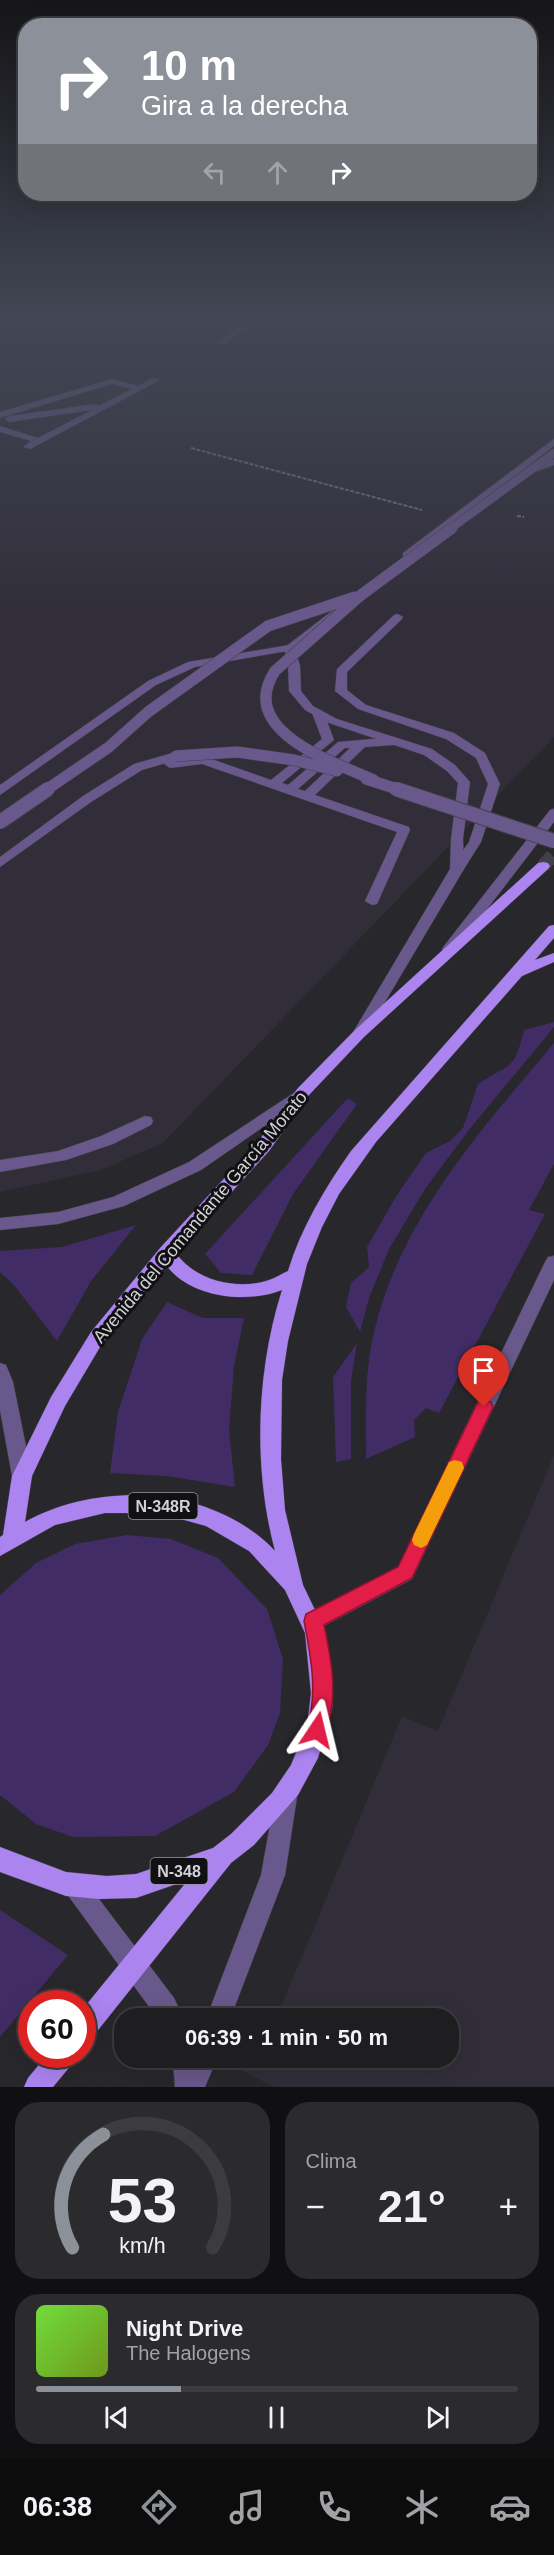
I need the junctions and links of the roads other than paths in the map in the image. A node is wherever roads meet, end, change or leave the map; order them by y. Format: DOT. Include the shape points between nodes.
graph roads {
  1 [pos="79,420"];
  2 [pos="0,429"];
  3 [pos="40,441"];
  4 [pos="554,442"];
  5 [pos="27,447"];
  6 [pos="554,453"];
  7 [pos="554,462"];
  8 [pos="529,471"];
  9 [pos="361,595"];
  10 [pos="398,617"];
  11 [pos="289,648"];
  12 [pos="318,713"];
  13 [pos="394,741"];
  14 [pos="362,743"];
  15 [pos="170,764"];
  16 [pos="374,780"];
  17 [pos="273,784"];
  18 [pos="290,790"];
  19 [pos="0,791"];
  20 [pos="307,796"];
  21 [pos="554,813"];
  22 [pos="0,822"];
  23 [pos="554,842"];
  24 [pos="0,863"];
  25 [pos="543,866"];
  26 [pos="457,869"];
  27 [pos="372,901"];
  28 [pos="554,929"];
  29 [pos="554,957"];
  30 [pos="434,968"];
  31 [pos="516,973"];
  32 [pos="359,1034"];
  33 [pos="303,1092"];
  34 [pos="145,1121"];
  35 [pos="0,1166"];
  36 [pos="0,1224"];
  37 [pos="167,1252"];
  38 [pos="554,1262"];
  39 [pos="293,1276"];
  40 [pos="0,1370"];
  41 [pos="21,1476"];
  42 [pos="7,1542"];
  43 [pos="294,1583"];
  44 [pos="313,1621"];
  45 [pos="286,1797"];
  46 [pos="224,1855"];
  47 [pos="0,1859"];
  48 [pos="75,1886"];
  49 [pos="134,1966"];
  50 [pos="166,2008"];
  51 [pos="223,2008"];
  52 [pos="96,2013"];
  53 [pos="52,2068"];
  54 [pos="187,2068"];
  55 [pos="199,2068"];
  56 [pos="37,2087"];
  57 [pos="190,2087"];
  1 -- 3 [label="street"];
  2 -- 3 [label="street"];
  3 -- 5 [label="street"];
  4 -- 11 [label="street"];
  6 -- 8 [label="street, bridge"];
  7 -- 8 [label="street, bridge"];
  8 -- 9 [label="street, bridge"];
  9 -- 16 [label="street, bridge" via="275,671 266,687 264,704 272,722 290,739"];
  9 -- 22 [label="street, bridge" via="268,626 148,712 109,747"];
  10 -- 26 [label="street" via="341,671 341,691 362,707 450,736 481,756 494,784 475,842"];
  11 -- 12 [label="street" via="295,691"];
  11 -- 19 [label="street" via="192,664 152,683"];
  12 -- 13 [label="street"];
  12 -- 17 [label="street" via="328,740"];
  13 -- 14 [label="street"];
  13 -- 26 [label="street" via="428,752 464,782"];
  14 -- 18 [label="street" via="342,744"];
  14 -- 20 [label="street"];
  15 -- 17 [label="street" via="203,760"];
  16 -- 23 [label="street, bridge"];
  16 -- 24 [label="street, bridge" via="294,760 237,752 176,756 138,767"];
  17 -- 18 [label="street"];
  18 -- 20 [label="street"];
  20 -- 27 [label="street" via="404,830"];
  21 -- 30 [label="street, Avenida del Comandante García Morato"];
  25 -- 30 [label="main road, Avenida del Comandante García Morato"];
  26 -- 32 [label="street"];
  28 -- 31 [label="main road"];
  29 -- 31 [label="main road"];
  30 -- 32 [label="main road, Avenida del Comandante García Morato"];
  31 -- 39 [label="main road" via="381,1122 332,1192"];
  32 -- 33 [label="main road, Avenida del Comandante García Morato"];
  33 -- 36 [label="street" via="195,1166 118,1202 58,1218"];
  33 -- 37 [label="main road, Avenida del Comandante García Morato" via="263,1148"];
  34 -- 35 [label="street" via="107,1140 60,1156"];
  37 -- 39 [label="main road" via="179,1269 203,1283 227,1290 268,1288"];
  37 -- 41 [label="main road, Avenida del Comandante García Morato" via="97,1337 58,1402"];
  38 -- 44 [label="street" via="405,1573"];
  39 -- 43 [label="main road" via="276,1349 271,1432 274,1501"];
  40 -- 41 [label="street"];
  41 -- 42 [label="main road, Avenida del Comandante García Morato"];
  42 -- 43 [label="main road, N-348R" via="61,1514 87,1507 132,1502 187,1509 248,1536"];
  43 -- 44 [label="main road, N-348"];
  44 -- 45 [label="main road, N-348" via="323,1667 321,1715 307,1761"];
  45 -- 46 [label="main road, N-348"];
  45 -- 51 [label="street" via="273,1875"];
  46 -- 48 [label="main road, N-348" via="134,1887"];
  46 -- 49 [label="main road"];
  47 -- 48 [label="main road, N-348"];
  48 -- 49 [label="street"];
  49 -- 50 [label="street"];
  49 -- 52 [label="main road"];
  53 -- 56 [label="main road"];
  54 -- 57 [label="street"];
  55 -- 57 [label="street"];
}
